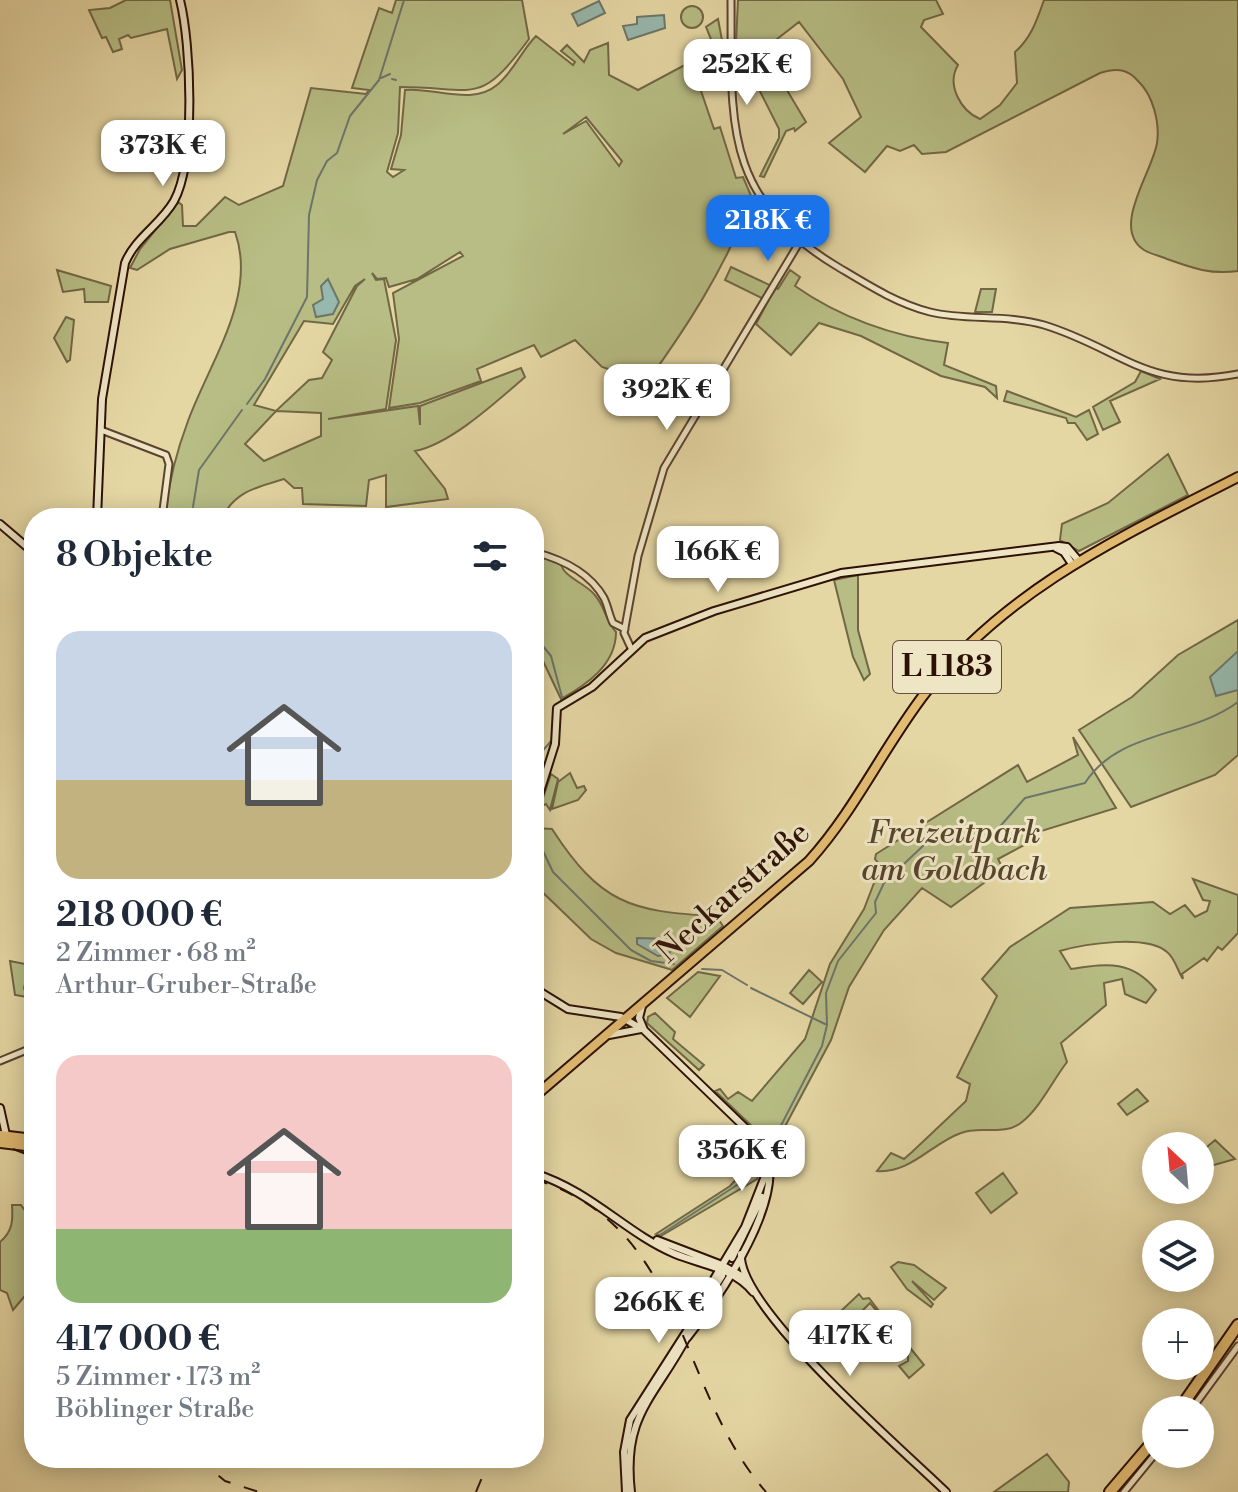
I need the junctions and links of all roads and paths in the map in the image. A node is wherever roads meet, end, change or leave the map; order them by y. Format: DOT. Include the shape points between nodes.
graph roads {
  1 [pos="180,0"];
  2 [pos="731,0"];
  3 [pos="799,243"];
  4 [pos="1238,374"];
  5 [pos="101,430"];
  6 [pos="1238,477"];
  7 [pos="97,508"];
  8 [pos="163,508"];
  9 [pos="2,529"];
  10 [pos="24,546"];
  11 [pos="544,555"];
  12 [pos="1075,562"];
  13 [pos="625,629"];
  14 [pos="631,648"];
  15 [pos="544,779"];
  16 [pos="544,994"];
  17 [pos="642,1006"];
  18 [pos="608,1015"];
  19 [pos="625,1019"];
  20 [pos="644,1030"];
  21 [pos="608,1033"];
  22 [pos="24,1051"];
  23 [pos="0,1061"];
  24 [pos="544,1088"];
  25 [pos="0,1108"];
  26 [pos="3,1139"];
  27 [pos="24,1139"];
  28 [pos="24,1144"];
  29 [pos="769,1155"];
  30 [pos="765,1176"];
  31 [pos="544,1177"];
  32 [pos="764,1195"];
  33 [pos="634,1229"];
  34 [pos="735,1257"];
  35 [pos="701,1262"];
  36 [pos="725,1270"];
  37 [pos="713,1280"];
  38 [pos="751,1282"];
  39 [pos="758,1297"];
  40 [pos="1238,1325"];
  41 [pos="1238,1333"];
  42 [pos="686,1335"];
  43 [pos="1238,1346"];
  44 [pos="1190,1396"];
  45 [pos="1191,1396"];
  46 [pos="1202,1396"];
  47 [pos="1142,1455"];
  48 [pos="1142,1459"];
  49 [pos="1144,1468"];
  50 [pos="628,1492"];
  51 [pos="946,1492"];
  52 [pos="1112,1492"];
  53 [pos="1124,1492"];
  1 -- 5 [label="main road" via="189,80 179,187 167,211 125,263"];
  2 -- 3 [label="street" via="738,150 752,183"];
  3 -- 4 [label="street" via="883,295 921,309 1038,323 1179,379"];
  3 -- 13 [label="street" via="668,460 641,539"];
  5 -- 7 [label="main road"];
  5 -- 8 [label="street" via="166,455"];
  6 -- 12 [label="main road, L 1183"];
  9 -- 10 [label="main road"];
  11 -- 13 [label="street" via="584,576 602,595 613,623"];
  12 -- 14 [label="main road" via="1064,546 830,575 676,624"];
  12 -- 17 [label="main road, Neckarstraße / L 1183" via="983,633 937,679 844,819 809,861"];
  13 -- 14 [label="street"];
  14 -- 15 [label="main road" via="592,687 556,710 555,744"];
  16 -- 18 [label="main road" via="568,1009"];
  17 -- 19 [label="main road, Neckarstraße / L 1183"];
  17 -- 20 [label="main road"];
  18 -- 19 [label="main road"];
  18 -- 21 [label="main road"];
  19 -- 20 [label="main road"];
  19 -- 21 [label="main road, Neckarstraße / L 1183"];
  20 -- 21 [label="main road"];
  20 -- 29 [label="main road"];
  21 -- 24 [label="main road, Neckarstraße / L 1183"];
  22 -- 23 [label="street"];
  25 -- 26 [label="main road"];
  26 -- 27 [label="main road"];
  26 -- 28 [label="main road"];
  29 -- 30 [label="main road"];
  29 -- 32 [label="main road"];
  30 -- 32 [label="main road"];
  30 -- 34 [label="main road"];
  31 -- 33 [label="main road" via="575,1190"];
  32 -- 34 [label="main road"];
  33 -- 35 [label="main road"];
  33 -- 36 [label="main road"];
  34 -- 36 [label="main road"];
  34 -- 38 [label="main road"];
  35 -- 36 [label="main road"];
  35 -- 37 [label="main road"];
  36 -- 37 [label="main road"];
  36 -- 38 [label="main road"];
  36 -- 39 [label="main road"];
  36 -- 42 [label="main road"];
  36 -- 42 [label="main road"];
  37 -- 42 [label="main road"];
  38 -- 39 [label="main road"];
  39 -- 51 [label="main road" via="780,1330"];
  40 -- 44 [label="highway"];
  41 -- 45 [label="highway"];
  42 -- 50 [label="main road" via="629,1423 624,1452"];
  43 -- 46 [label="street"];
  47 -- 52 [label="highway"];
  48 -- 52 [label="highway"];
  49 -- 53 [label="street"];
}
